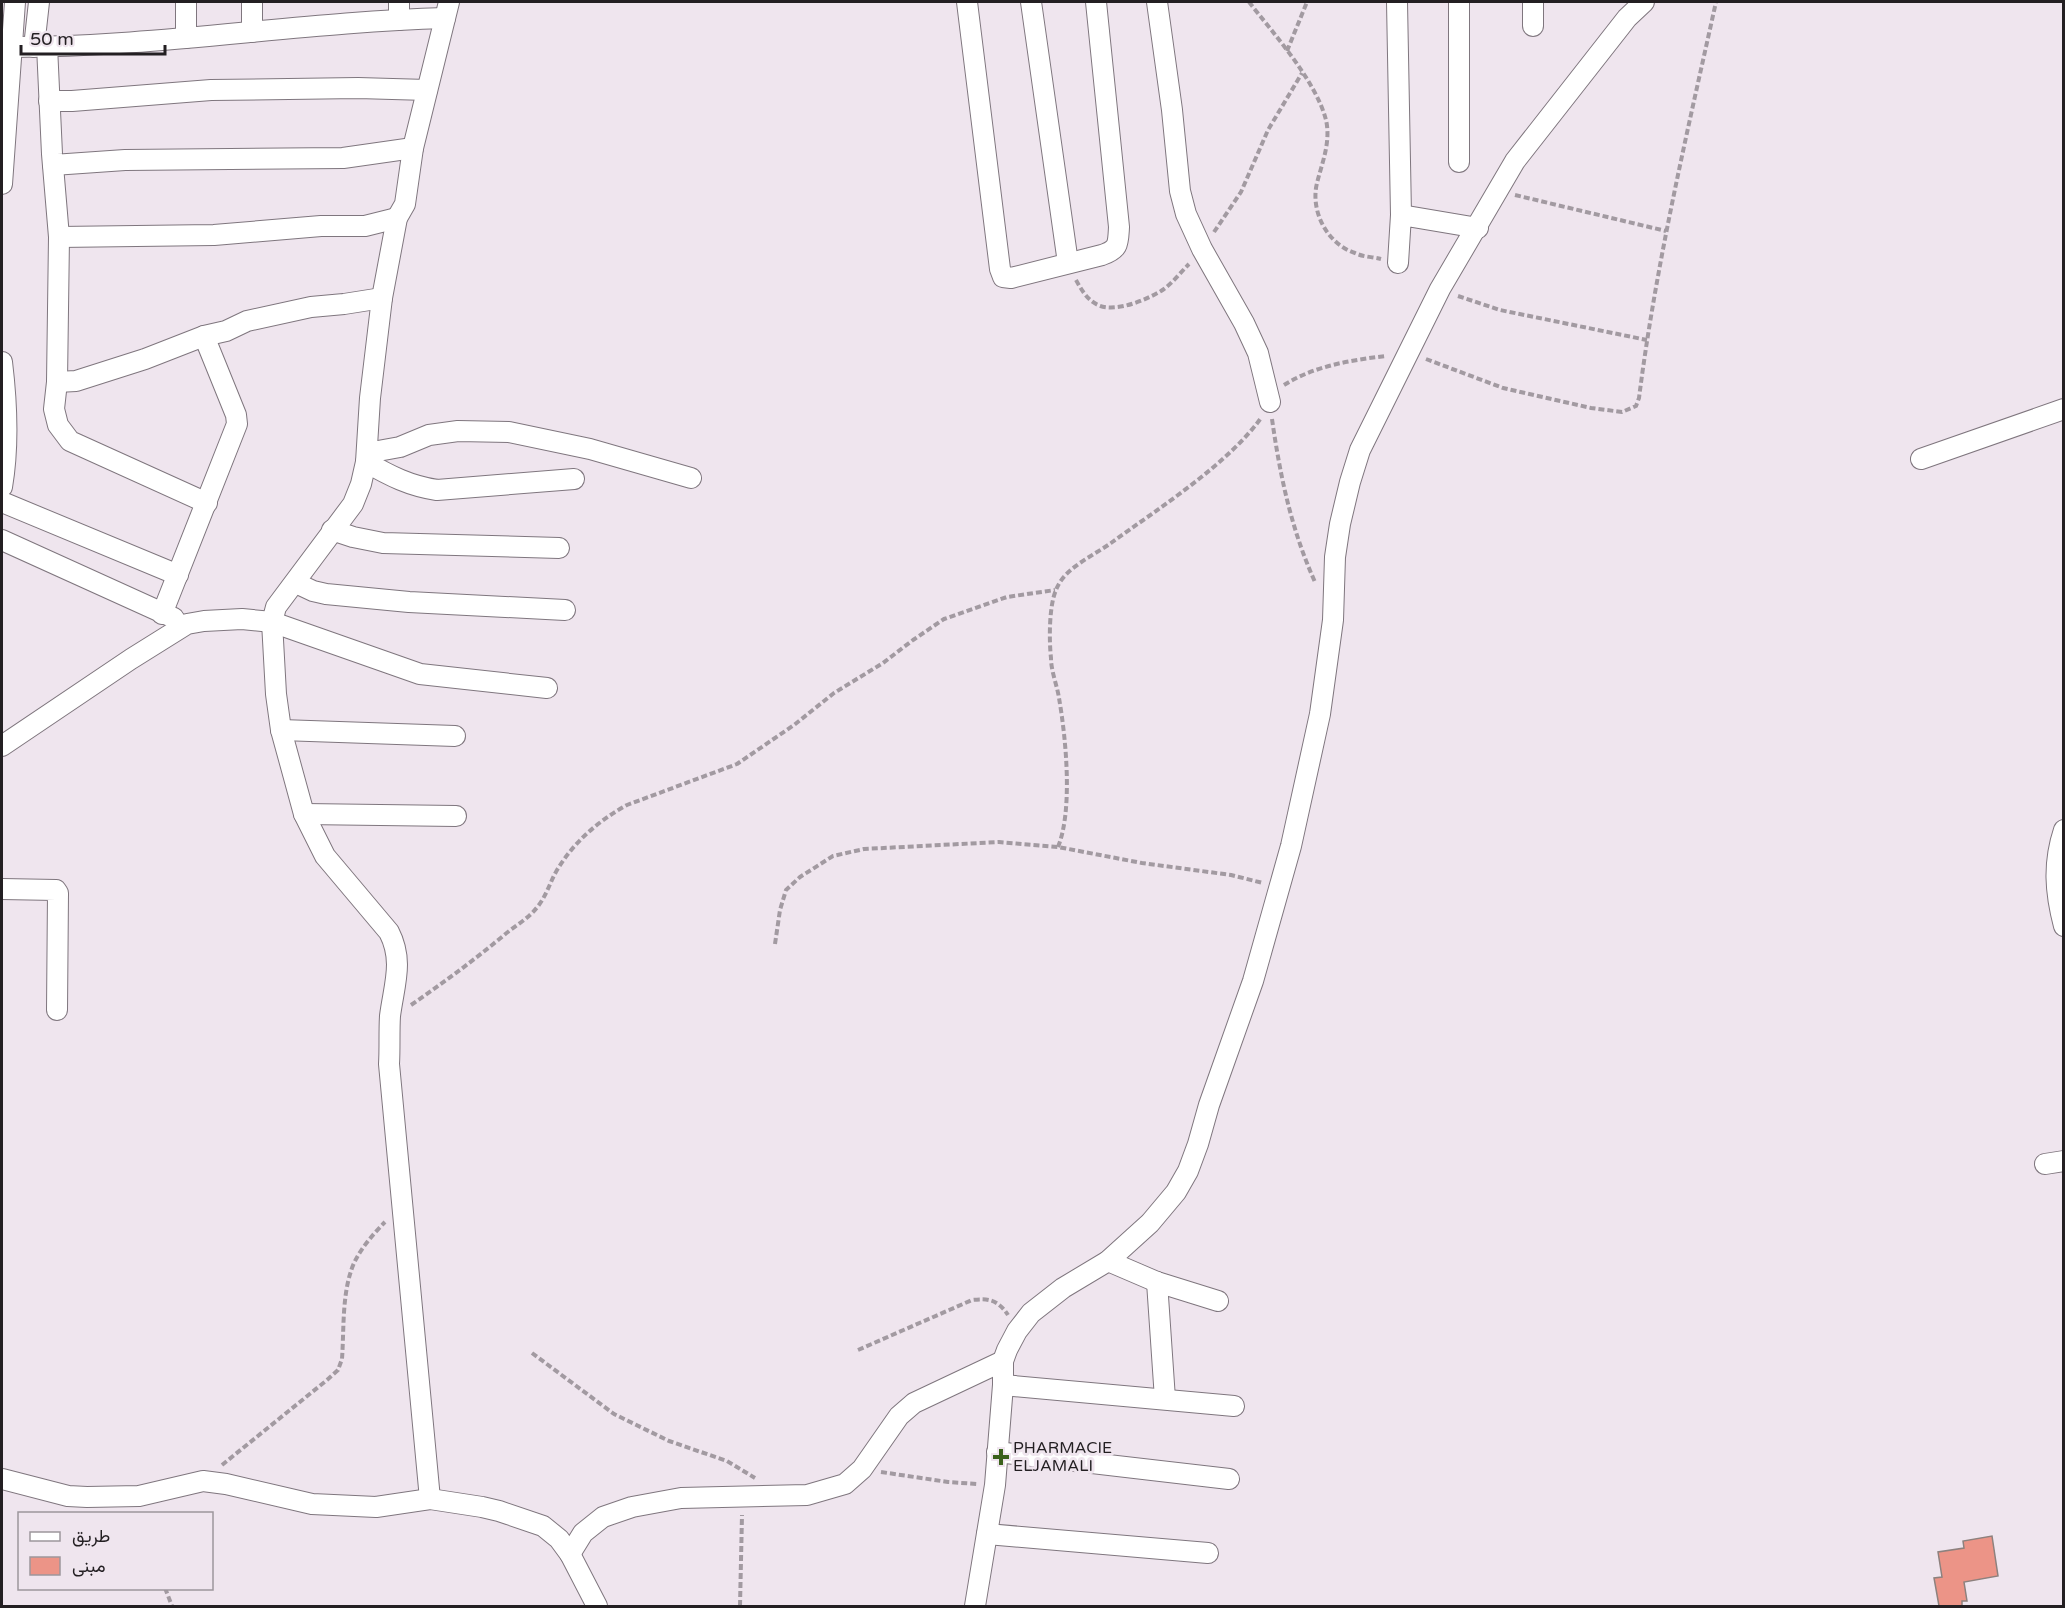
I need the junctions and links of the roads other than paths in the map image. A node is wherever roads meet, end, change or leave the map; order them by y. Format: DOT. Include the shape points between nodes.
graph roads {
  1 [pos="13,2"];
  2 [pos="39,2"];
  3 [pos="186,2"];
  4 [pos="252,2"];
  5 [pos="967,2"];
  6 [pos="1031,2"];
  7 [pos="1096,2"];
  8 [pos="1157,2"];
  9 [pos="1397,2"];
  10 [pos="1459,2"];
  11 [pos="1533,2"];
  12 [pos="1644,2"];
  13 [pos="447,10"];
  14 [pos="399,11"];
  15 [pos="1533,26"];
  16 [pos="252,32"];
  17 [pos="186,38"];
  18 [pos="40,46"];
  19 [pos="13,47"];
  20 [pos="5,79"];
  21 [pos="427,90"];
  22 [pos="49,101"];
  23 [pos="3,113"];
  24 [pos="413,148"];
  25 [pos="1459,162"];
  26 [pos="53,165"];
  27 [pos="2,184"];
  28 [pos="1401,215"];
  29 [pos="398,218"];
  30 [pos="1478,228"];
  31 [pos="59,237"];
  32 [pos="1068,263"];
  33 [pos="1398,263"];
  34 [pos="382,298"];
  35 [pos="204,336"];
  36 [pos="2,362"];
  37 [pos="57,382"];
  38 [pos="1270,402"];
  39 [pos="2064,409"];
  40 [pos="367,457"];
  41 [pos="1921,459"];
  42 [pos="691,478"];
  43 [pos="574,479"];
  44 [pos="2,487"];
  45 [pos="2,502"];
  46 [pos="207,503"];
  47 [pos="332,530"];
  48 [pos="2,540"];
  49 [pos="559,548"];
  50 [pos="178,575"];
  51 [pos="296,583"];
  52 [pos="565,610"];
  53 [pos="162,614"];
  54 [pos="272,622"];
  55 [pos="187,624"];
  56 [pos="547,688"];
  57 [pos="281,730"];
  58 [pos="455,736"];
  59 [pos="2,746"];
  60 [pos="304,814"];
  61 [pos="456,816"];
  62 [pos="2064,830"];
  63 [pos="2,889"];
  64 [pos="2064,926"];
  65 [pos="57,1010"];
  66 [pos="1107,1260"];
  67 [pos="1157,1282"];
  68 [pos="1218,1301"];
  69 [pos="1003,1361"];
  70 [pos="1003,1385"];
  71 [pos="1165,1399"];
  72 [pos="1234,1406"];
  73 [pos="997,1452"];
  74 [pos="2,1479"];
  75 [pos="1229,1479"];
  76 [pos="430,1499"];
  77 [pos="987,1534"];
  78 [pos="1208,1553"];
  79 [pos="570,1554"];
  80 [pos="597,1606"];
  81 [pos="975,1606"];
  1 -- 19 [label="street"];
  2 -- 18 [label="street"];
  3 -- 17 [label="street"];
  4 -- 16 [label="street"];
  5 -- 32 [label="street" via="1000,269 1004,277 1011,278"];
  6 -- 32 [label="street"];
  7 -- 32 [label="street" via="1118,244 1113,251"];
  8 -- 38 [label="street" via="1186,214 1258,353"];
  9 -- 28 [label="street"];
  10 -- 25 [label="street"];
  11 -- 15 [label="street"];
  12 -- 30 [label="street" via="1627,18 1515,161"];
  13 -- 14 [label="street"];
  13 -- 21 [label="street"];
  14 -- 16 [label="street"];
  16 -- 17 [label="street"];
  17 -- 18 [label="street"];
  18 -- 19 [label="street"];
  18 -- 22 [label="street"];
  19 -- 20 [label="street"];
  20 -- 23 [label="street"];
  21 -- 22 [label="street" via="212,90"];
  21 -- 24 [label="street"];
  22 -- 26 [label="street"];
  23 -- 27 [label="street"];
  24 -- 26 [label="street" via="343,158 125,160"];
  24 -- 29 [label="street" via="405,204"];
  26 -- 31 [label="street"];
  28 -- 30 [label="street"];
  28 -- 33 [label="street"];
  29 -- 31 [label="street" via="365,226 214,235"];
  29 -- 34 [label="street"];
  30 -- 66 [label="street" via="1440,289 1387,393 1360,450 1350,482 1335,557 1333,620 1320,714 1291,846 1254,981 1198,1144 1176,1192 1150,1223"];
  31 -- 37 [label="street"];
  34 -- 35 [label="street" via="287,311"];
  34 -- 40 [label="street"];
  35 -- 37 [label="street" via="76,381"];
  35 -- 46 [label="street" via="237,424"];
  36 -- 44 [label="street" via="7,438"];
  37 -- 46 [label="street" via="54,409 58,425 70,441"];
  39 -- 41 [label="street"];
  40 -- 42 [label="street" via="429,435 509,432 590,449"];
  40 -- 43 [label="street" via="396,479 436,490"];
  40 -- 47 [label="street" via="353,504"];
  45 -- 50 [label="street"];
  46 -- 50 [label="street"];
  47 -- 49 [label="street" via="383,543"];
  47 -- 51 [label="street"];
  48 -- 53 [label="street"];
  50 -- 53 [label="street"];
  51 -- 52 [label="street" via="326,594"];
  51 -- 54 [label="street" via="276,607"];
  53 -- 55 [label="street"];
  54 -- 55 [label="street" via="242,619"];
  54 -- 56 [label="street" via="420,674"];
  54 -- 57 [label="street"];
  55 -- 59 [label="street"];
  57 -- 58 [label="street"];
  57 -- 60 [label="street"];
  60 -- 61 [label="street"];
  60 -- 76 [label="street" via="325,856 396,945 389,1064"];
  62 -- 64 [label="street" via="2055,877"];
  63 -- 65 [label="street" via="58,893"];
  66 -- 67 [label="street"];
  66 -- 69 [label="street" via="1031,1313 1017,1331"];
  67 -- 68 [label="street"];
  67 -- 71 [label="street"];
  69 -- 70 [label="street"];
  69 -- 79 [label="street" via="914,1403 899,1416 862,1469 845,1484 807,1495 681,1498 632,1507 603,1517 583,1533"];
  70 -- 71 [label="street"];
  70 -- 73 [label="street"];
  71 -- 72 [label="street"];
  73 -- 75 [label="street"];
  73 -- 77 [label="street"];
  74 -- 76 [label="street" via="68,1496 140,1496 202,1480 342,1507 376,1507"];
  76 -- 79 [label="street" via="499,1510 543,1526"];
  77 -- 78 [label="street"];
  77 -- 81 [label="street"];
  79 -- 80 [label="street"];
}
